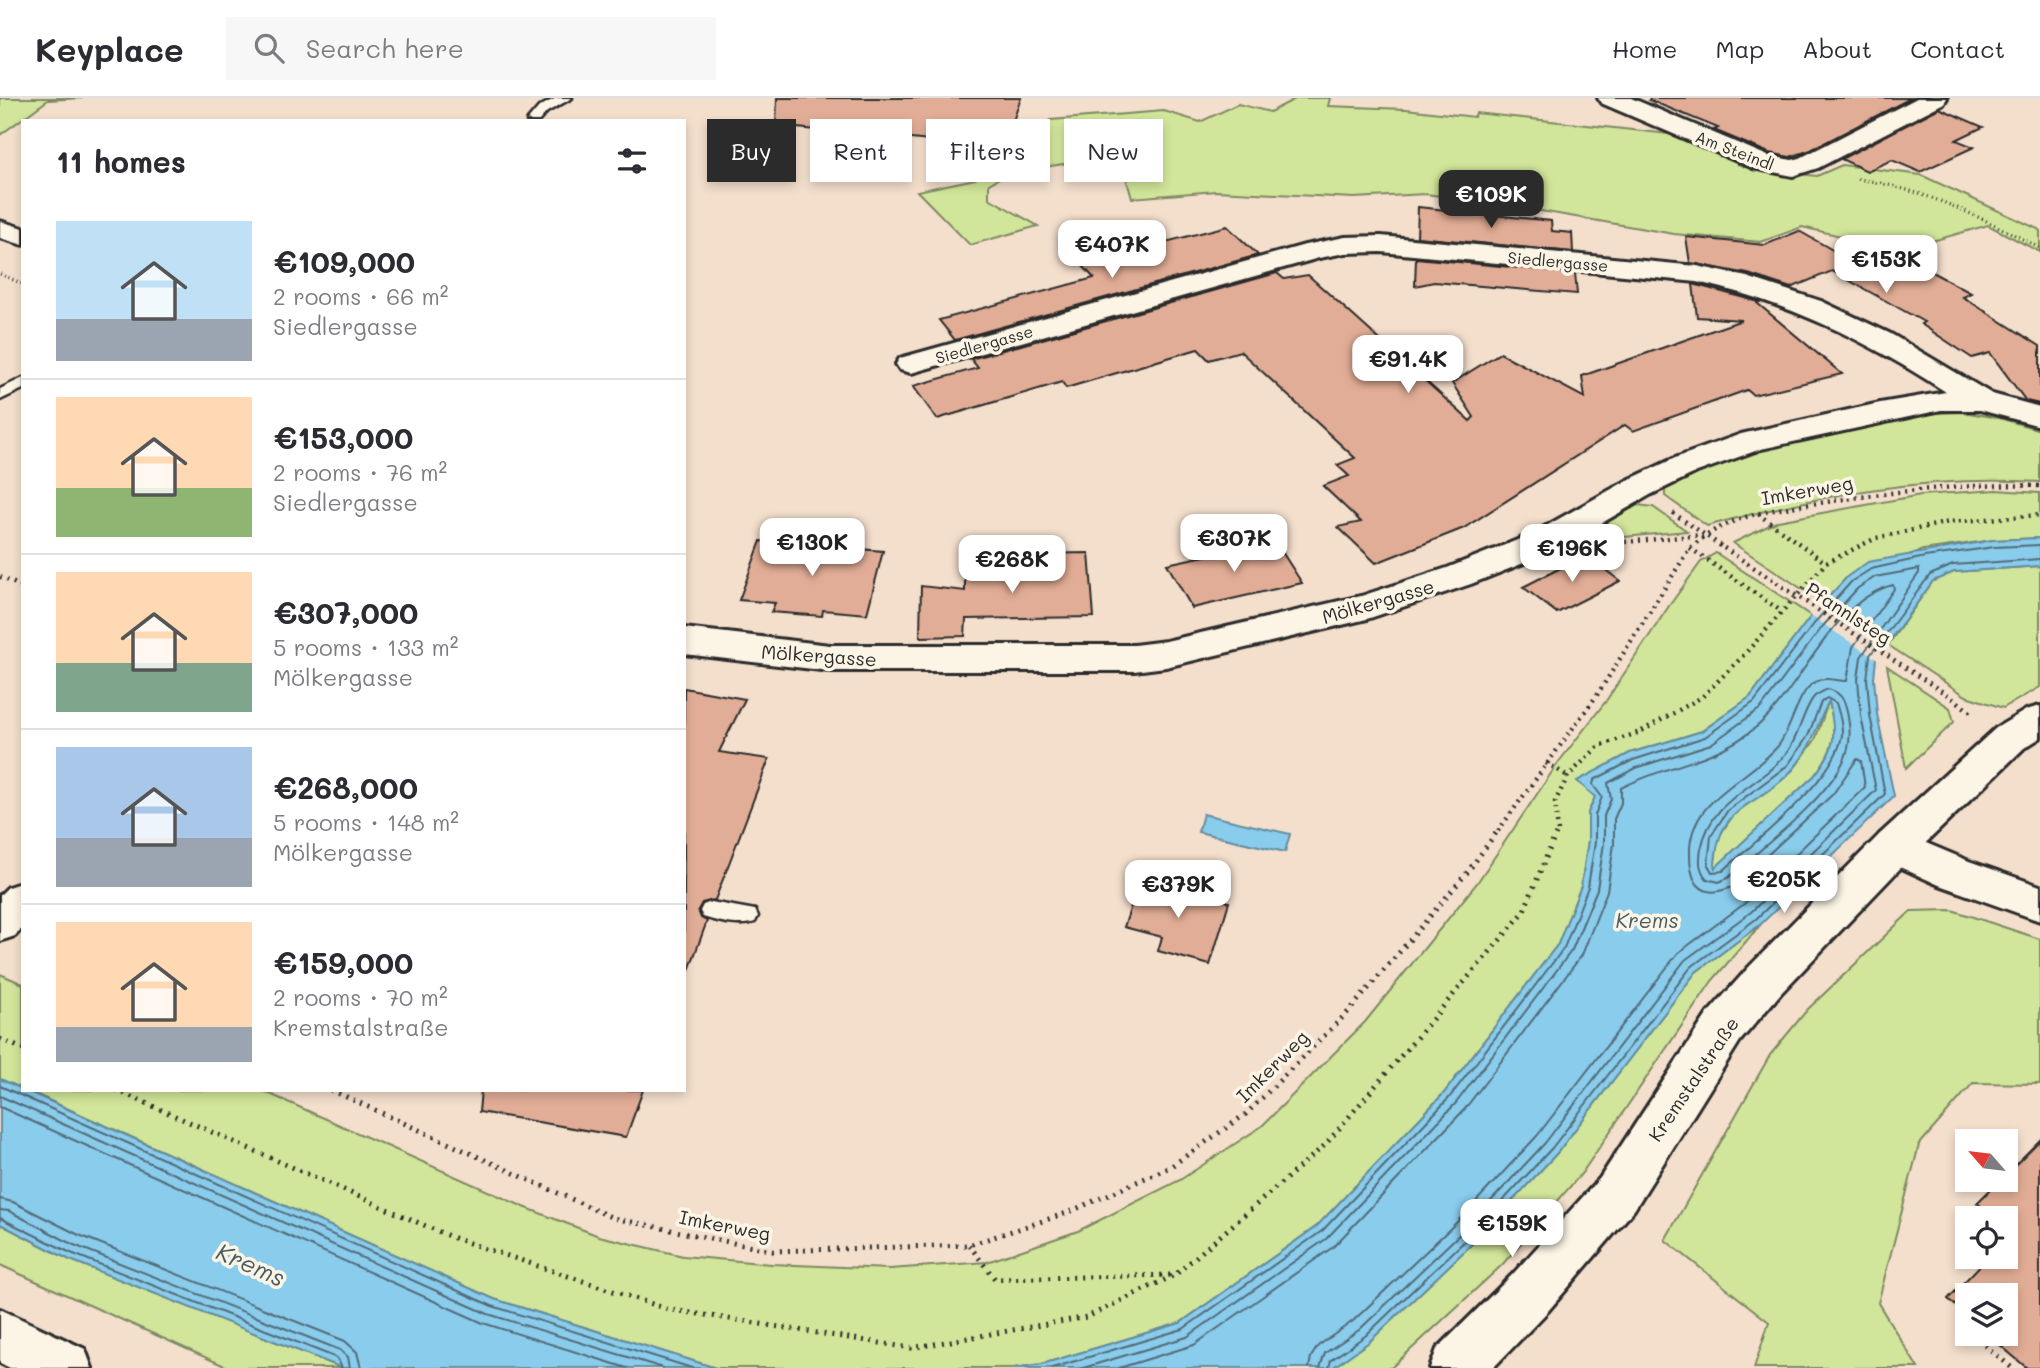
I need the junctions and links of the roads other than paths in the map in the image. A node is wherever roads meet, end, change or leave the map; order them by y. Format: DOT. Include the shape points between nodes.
graph roads {
  1 [pos="566,98"];
  2 [pos="1610,98"];
  3 [pos="1935,98"];
  4 [pos="534,119"];
  5 [pos="0,229"];
  6 [pos="21,236"];
  7 [pos="911,365"];
  8 [pos="21,381"];
  9 [pos="21,382"];
  10 [pos="0,383"];
  11 [pos="0,395"];
  12 [pos="1981,401"];
  13 [pos="2040,417"];
  14 [pos="686,641"];
  15 [pos="2040,720"];
  16 [pos="1895,846"];
  17 [pos="21,901"];
  18 [pos="2040,904"];
  19 [pos="711,911"];
  20 [pos="747,916"];
  21 [pos="0,923"];
  22 [pos="0,1335"];
  23 [pos="66,1368"];
  24 [pos="1456,1368"];
  1 -- 4 [label="lane"];
  2 -- 3 [label="street, Am Steindl" via="1762,163 1793,168"];
  5 -- 6 [label="street"];
  7 -- 12 [label="street, Siedlergasse" via="1315,251 1381,244 1743,282 1806,304 1912,356"];
  8 -- 10 [label="lane"];
  9 -- 11 [label="lane"];
  12 -- 13 [label="street, Mölkergasse"];
  12 -- 14 [label="street, Mölkergasse" via="1941,401 1752,442 1686,465 1542,543 1459,576 1367,607 1166,654 1120,659 830,658"];
  15 -- 16 [label="street, Kremstalstraße" via="2010,738"];
  16 -- 18 [label="street"];
  16 -- 24 [label="street, Kremstalstraße" via="1724,1027 1617,1194"];
  17 -- 21 [label="street"];
  19 -- 20 [label="lane"];
  22 -- 23 [label="street"];
}
